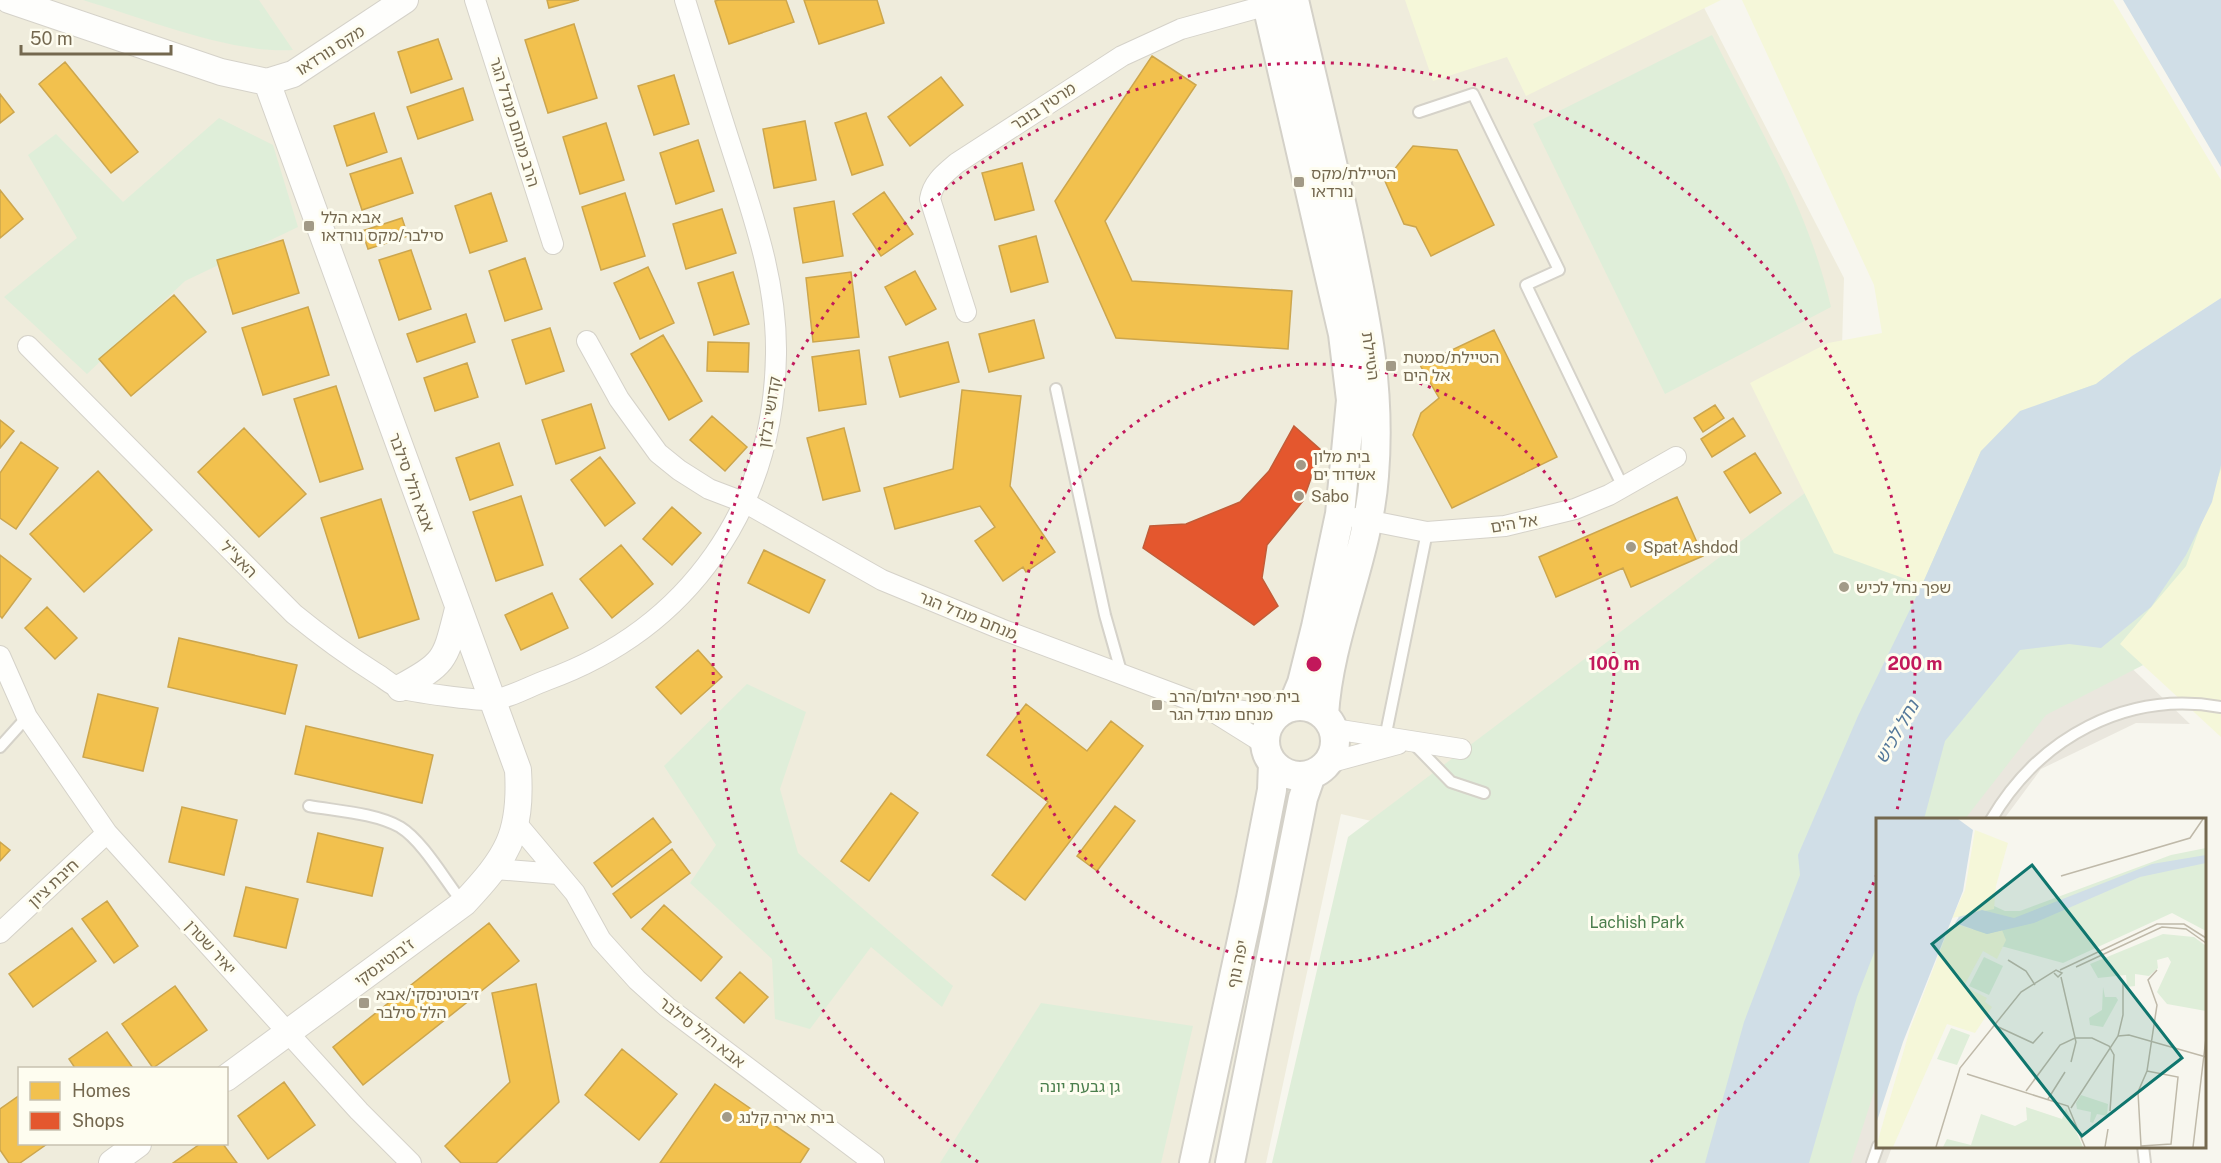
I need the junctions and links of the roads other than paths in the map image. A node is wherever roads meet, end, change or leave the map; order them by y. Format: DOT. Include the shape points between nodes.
graph roads {
  1 [pos="9,0"];
  2 [pos="405,0"];
  3 [pos="476,0"];
  4 [pos="685,0"];
  5 [pos="1278,1"];
  6 [pos="267,82"];
  7 [pos="1419,112"];
  8 [pos="554,244"];
  9 [pos="966,312"];
  10 [pos="587,341"];
  11 [pos="28,345"];
  12 [pos="1056,389"];
  13 [pos="1676,457"];
  14 [pos="1623,487"];
  15 [pos="746,503"];
  16 [pos="1340,514"];
  17 [pos="1369,520"];
  18 [pos="1427,532"];
  19 [pos="458,609"];
  20 [pos="0,656"];
  21 [pos="1122,675"];
  22 [pos="400,688"];
  23 [pos="492,700"];
  24 [pos="1201,704"];
  25 [pos="2221,707"];
  26 [pos="1284,711"];
  27 [pos="27,717"];
  28 [pos="1329,722"];
  29 [pos="1385,738"];
  30 [pos="1411,741"];
  31 [pos="0,747"];
  32 [pos="1461,749"];
  33 [pos="1269,754"];
  34 [pos="1320,769"];
  35 [pos="1484,793"];
  36 [pos="309,806"];
  37 [pos="1992,818"];
  38 [pos="517,824"];
  39 [pos="107,833"];
  40 [pos="495,869"];
  41 [pos="558,874"];
  42 [pos="464,903"];
  43 [pos="0,933"];
  44 [pos="288,1032"];
  45 [pos="228,1077"];
  46 [pos="135,1145"];
  47 [pos="1877,1148"];
  48 [pos="2143,1148"];
  49 [pos="112,1163"];
  50 [pos="411,1163"];
  51 [pos="874,1163"];
  52 [pos="1194,1163"];
  53 [pos="1230,1163"];
  54 [pos="1872,1163"];
  55 [pos="2145,1163"];
  1 -- 6 [label="street" via="221,72"];
  2 -- 6 [label="street, מקס נורדאו" via="293,74"];
  3 -- 8 [label="street, הרב מנחם מנדל הגר"];
  4 -- 15 [label="street, קדושי בלזן" via="766,256 775,307 770,427"];
  5 -- 9 [label="street, מרטין בובר" via="1181,29 1122,56 940,177 930,199"];
  5 -- 16 [label="main road, הטיילת" via="1348,368 1350,433"];
  5 -- 17 [label="main road, הטיילת" via="1331,158 1375,372 1377,434"];
  6 -- 19 [label="street, אבא הלל סילבר"];
  7 -- 14 [label="lane" via="1473,94 1558,270 1526,285"];
  10 -- 15 [label="street" via="619,399 658,453 710,489"];
  11 -- 22 [label="street, האצ\"ל" via="294,614 334,647"];
  12 -- 21 [label="lane" via="1105,615"];
  13 -- 14 [label="street, אל הים"];
  14 -- 18 [label="street, אל הים" via="1539,520"];
  15 -- 21 [label="street, מנחם מנדל הגר" via="882,580"];
  15 -- 23 [label="street, קדושי בלזן" via="700,574 649,627 574,671"];
  16 -- 17 [label="street, אל הים"];
  16 -- 26 [label="main road, הטיילת" via="1302,683"];
  17 -- 18 [label="street, אל הים"];
  17 -- 28 [label="main road, הטיילת" via="1327,677"];
  18 -- 29 [label="lane"];
  19 -- 22 [label="street" via="440,663"];
  19 -- 23 [label="street, אבא הלל סילבר"];
  20 -- 27 [label="street, יאיר שטרן"];
  21 -- 24 [label="street, מנחם מנדל הגר"];
  22 -- 23 [label="street, האצ\"ל"];
  23 -- 38 [label="street, אבא הלל סילבר" via="518,770"];
  24 -- 26 [label="street"];
  24 -- 33 [label="street"];
  25 -- 37 [label="lane" via="2153,706 2091,724 2055,745 2031,766"];
  26 -- 28 [label="main road" via="1310,707"];
  26 -- 33 [label="main road" via="1266,734"];
  27 -- 31 [label="lane"];
  27 -- 39 [label="street, יאיר שטרן"];
  28 -- 29 [label="street"];
  28 -- 34 [label="main road" via="1335,747"];
  29 -- 30 [label="street"];
  30 -- 32 [label="street"];
  30 -- 34 [label="street"];
  30 -- 35 [label="lane" via="1451,782"];
  33 -- 34 [label="main road" via="1290,775"];
  33 -- 52 [label="main road, יפה נוף" via="1272,790"];
  34 -- 53 [label="main road, יפה נוף" via="1303,798"];
  36 -- 42 [label="lane" via="382,820 401,828"];
  38 -- 40 [label="street, ז'בוטינסקי"];
  38 -- 41 [label="street, אבא הלל סילבר"];
  39 -- 43 [label="street, חיבת ציון"];
  39 -- 44 [label="street, יאיר שטרן"];
  40 -- 41 [label="street"];
  40 -- 42 [label="street, ז'בוטינסקי"];
  41 -- 51 [label="street, אבא הלל סילבר" via="575,893 602,940 667,1007"];
  42 -- 44 [label="street, ז'בוטינסקי"];
  44 -- 45 [label="street, ז'בוטינסקי"];
  44 -- 50 [label="street, יאיר שטרן"];
  46 -- 49 [label="street"];
  47 -- 54 [label="lane"];
  48 -- 55 [label="lane"];
}
